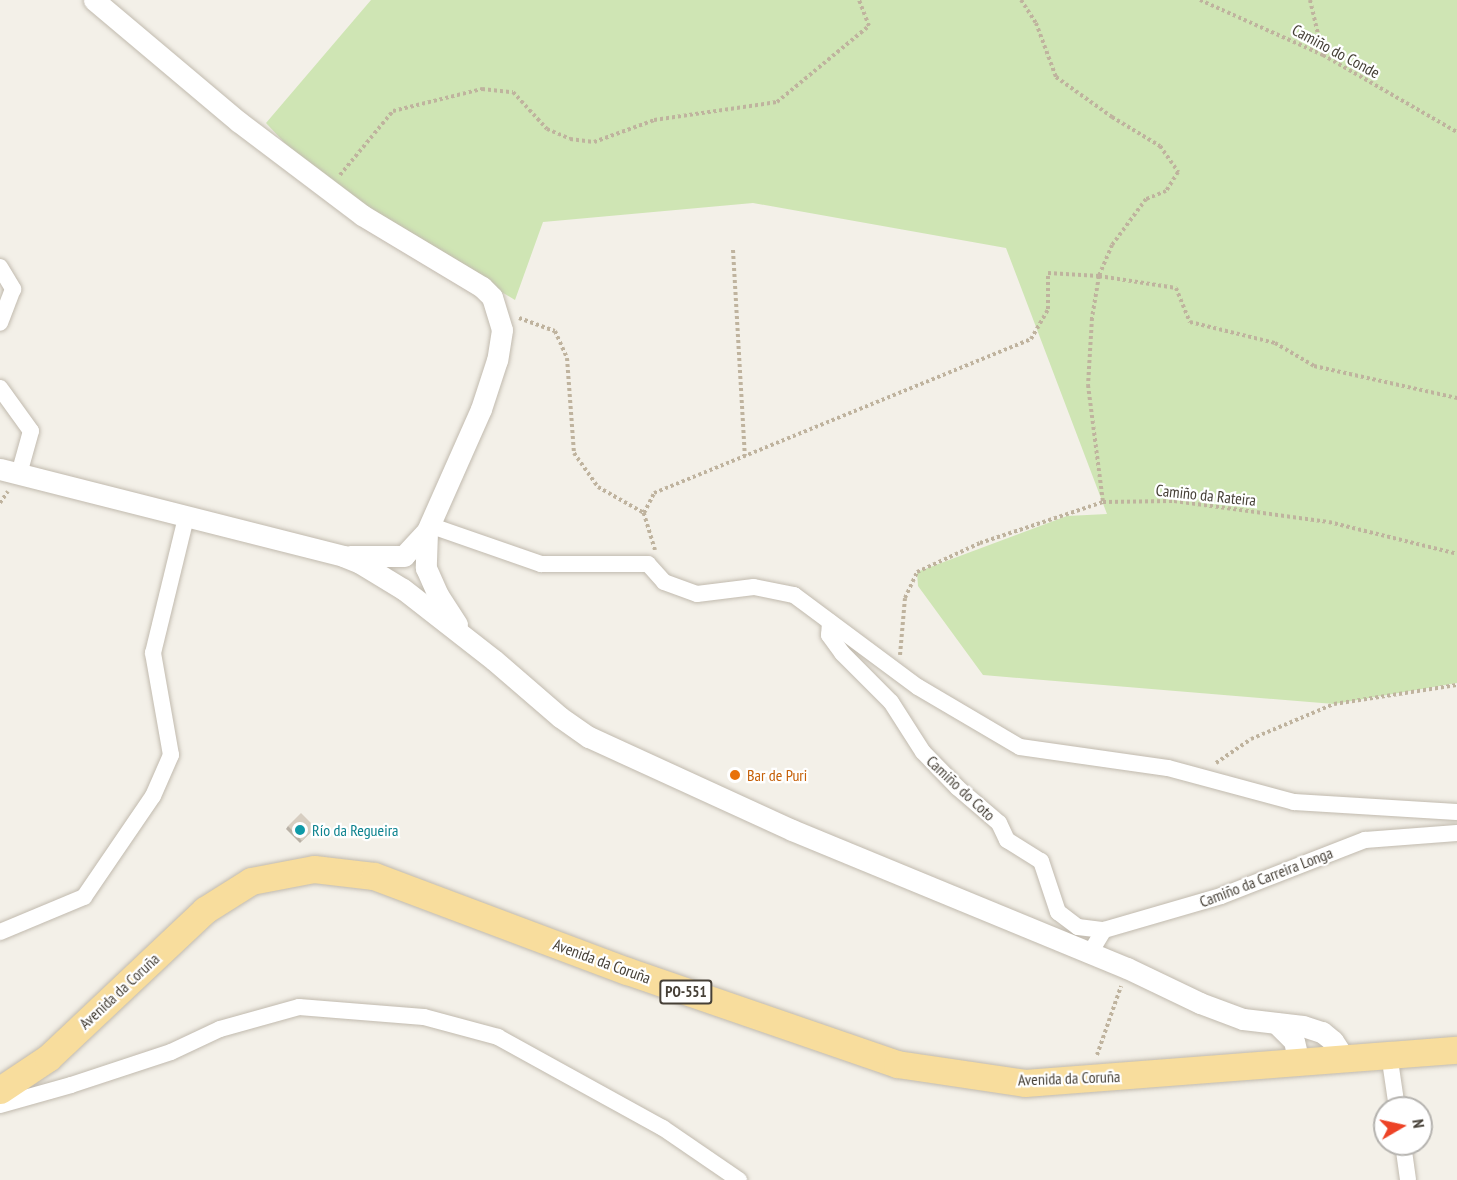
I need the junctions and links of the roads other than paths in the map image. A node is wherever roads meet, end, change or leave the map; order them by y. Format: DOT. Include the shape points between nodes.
graph roads {
  1 [pos="94,0"];
  2 [pos="0,267"];
  3 [pos="0,323"];
  4 [pos="0,388"];
  5 [pos="9,471"];
  6 [pos="186,518"];
  7 [pos="428,528"];
  8 [pos="343,556"];
  9 [pos="404,556"];
  10 [pos="426,568"];
  11 [pos="383,577"];
  12 [pos="416,599"];
  13 [pos="830,622"];
  14 [pos="468,640"];
  15 [pos="1457,812"];
  16 [pos="1457,833"];
  17 [pos="1104,930"];
  18 [pos="0,933"];
  19 [pos="1090,953"];
  20 [pos="1276,1023"];
  21 [pos="1339,1050"];
  22 [pos="1457,1050"];
  23 [pos="1389,1054"];
  24 [pos="1299,1055"];
  25 [pos="0,1090"];
  26 [pos="1396,1096"];
  27 [pos="0,1105"];
  28 [pos="1405,1156"];
  29 [pos="739,1180"];
  30 [pos="1408,1180"];
  1 -- 7 [label="street" via="239,122 362,215 482,287 492,297 502,330 491,379"];
  2 -- 3 [label="street" via="14,289"];
  4 -- 5 [label="street" via="31,431"];
  5 -- 6 [label="street"];
  6 -- 8 [label="street"];
  6 -- 18 [label="street" via="153,653 171,755 153,796 84,897"];
  7 -- 9 [label="street"];
  7 -- 10 [label="street"];
  7 -- 13 [label="street" via="541,564 648,564 664,582 697,594 754,587 794,595"];
  8 -- 9 [label="street"];
  8 -- 11 [label="street"];
  9 -- 10 [label="street" via="417,559"];
  9 -- 11 [label="street"];
  10 -- 12 [label="street" via="426,581"];
  10 -- 14 [label="street" via="438,596"];
  11 -- 12 [label="street"];
  12 -- 14 [label="street"];
  13 -- 15 [label="street" via="918,687 1020,747 1168,768 1294,802"];
  13 -- 17 [label="street, Camiño do Coto" via="829,635 891,702 923,752 999,823 1007,840 1041,861 1058,912 1078,927"];
  14 -- 19 [label="street" via="589,737 792,830"];
  16 -- 17 [label="street, Camiño da Carreira Longa" via="1365,840 1221,896"];
  17 -- 19 [label="street"];
  19 -- 20 [label="street" via="1200,1003 1243,1019"];
  20 -- 21 [label="street" via="1322,1032"];
  20 -- 24 [label="street" via="1290,1035"];
  21 -- 23 [label="main road, Avenida da Coruña / PO-551"];
  21 -- 24 [label="main road, Avenida da Coruña / PO-551"];
  22 -- 23 [label="main road, Avenida da Coruña / PO-551"];
  23 -- 26 [label="street"];
  24 -- 25 [label="main road, Avenida da Coruña / PO-551" via="1025,1083 897,1064 627,971 375,876 314,869 251,881 205,910 48,1058"];
  27 -- 29 [label="street" via="171,1052 220,1029 299,1007 424,1017 498,1037 663,1128"];
  28 -- 30 [label="street"];
}
